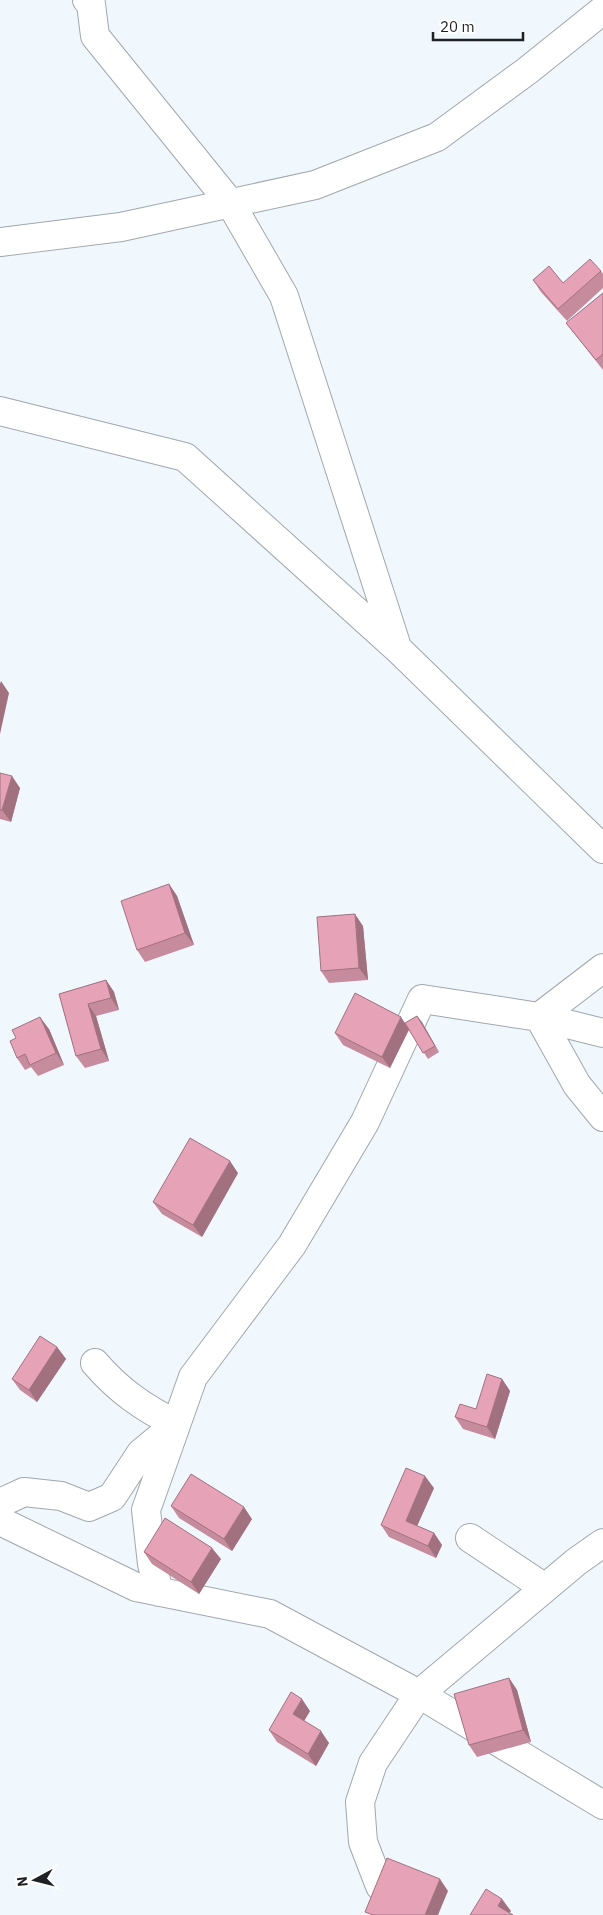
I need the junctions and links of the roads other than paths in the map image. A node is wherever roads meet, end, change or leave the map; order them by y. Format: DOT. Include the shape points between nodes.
graph roads {
  1 [pos="87,0"];
  2 [pos="603,10"];
  3 [pos="231,204"];
  4 [pos="0,242"];
  5 [pos="0,411"];
  6 [pos="398,648"];
  7 [pos="603,850"];
  8 [pos="603,968"];
  9 [pos="539,1017"];
  10 [pos="603,1033"];
  11 [pos="603,1118"];
  12 [pos="95,1363"];
  13 [pos="176,1424"];
  14 [pos="0,1503"];
  15 [pos="0,1522"];
  16 [pos="470,1538"];
  17 [pos="603,1543"];
  18 [pos="545,1588"];
  19 [pos="160,1592"];
  20 [pos="419,1694"];
  21 [pos="603,1805"];
  22 [pos="380,1886"];
  1 -- 3 [label="street" via="91,4 96,36"];
  2 -- 3 [label="street" via="437,137 315,185"];
  3 -- 4 [label="street" via="121,227"];
  3 -- 6 [label="street" via="284,296"];
  5 -- 6 [label="street" via="185,457"];
  6 -- 7 [label="street"];
  8 -- 9 [label="street"];
  9 -- 10 [label="street"];
  9 -- 11 [label="street" via="577,1085"];
  9 -- 13 [label="street" via="422,1000 366,1122 292,1245 193,1377"];
  12 -- 13 [label="street" via="144,1408"];
  13 -- 14 [label="street" via="141,1453 112,1497 89,1507 61,1496 24,1492"];
  13 -- 19 [label="street" via="146,1510 152,1564"];
  15 -- 19 [label="street" via="136,1587"];
  16 -- 18 [label="street"];
  17 -- 18 [label="street"];
  18 -- 20 [label="street"];
  19 -- 20 [label="street" via="270,1614"];
  20 -- 21 [label="street"];
  20 -- 22 [label="street" via="373,1763 360,1802 364,1842"];
}
